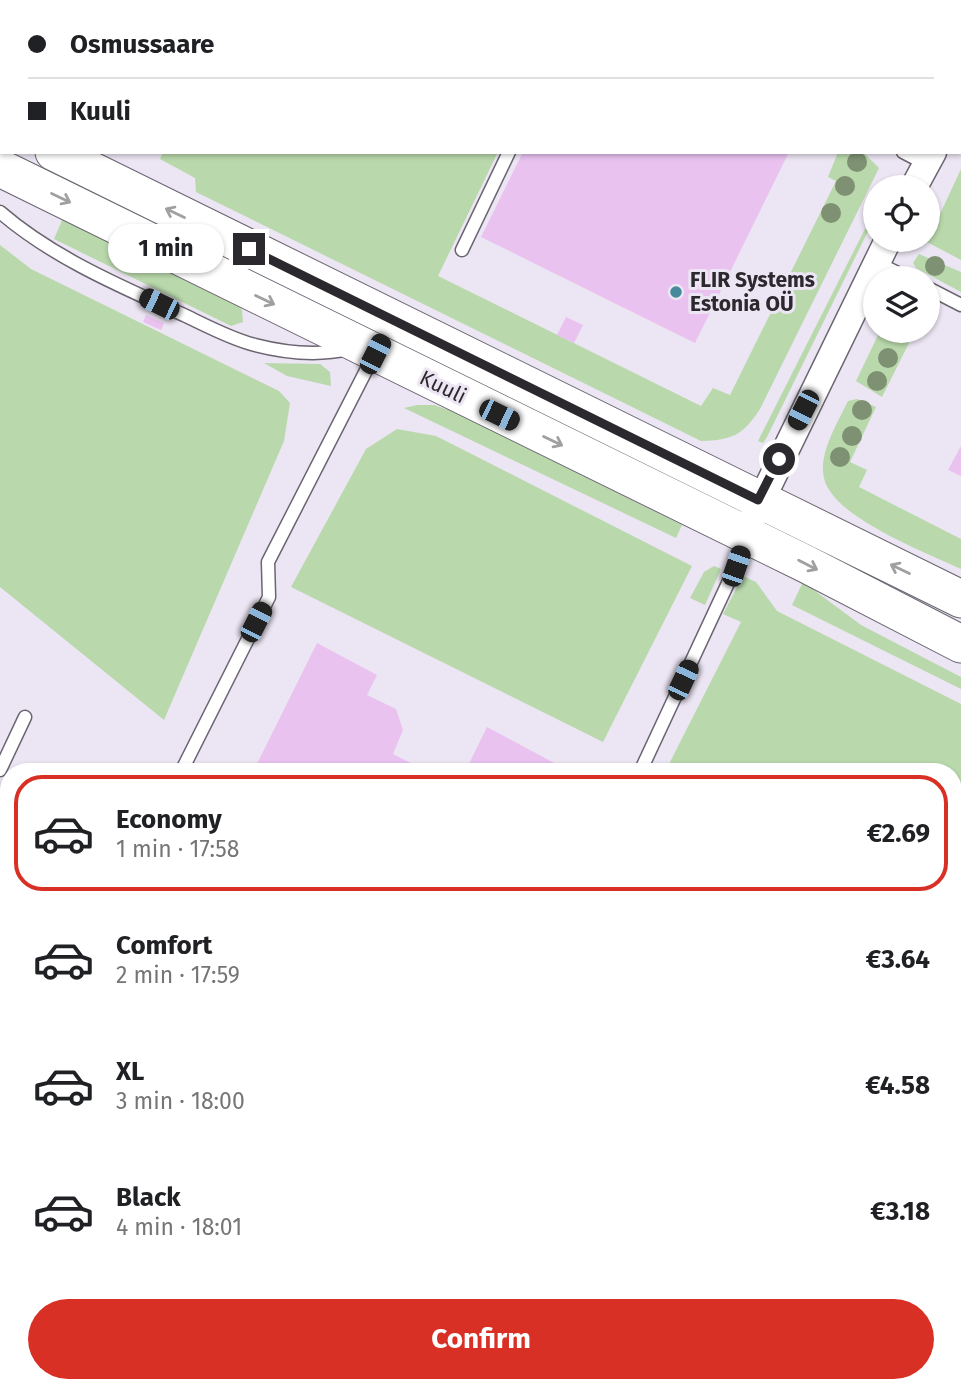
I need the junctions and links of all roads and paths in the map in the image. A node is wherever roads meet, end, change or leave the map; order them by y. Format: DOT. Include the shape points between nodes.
graph roads {
  1 [pos="57,154"];
  2 [pos="508,154"];
  3 [pos="921,156"];
  4 [pos="0,168"];
  5 [pos="917,175"];
  6 [pos="0,212"];
  7 [pos="462,250"];
  8 [pos="882,252"];
  9 [pos="883,252"];
  10 [pos="896,266"];
  11 [pos="940,294"];
  12 [pos="961,305"];
  13 [pos="379,339"];
  14 [pos="758,500"];
  15 [pos="747,536"];
  16 [pos="961,599"];
  17 [pos="961,644"];
  18 [pos="25,717"];
  19 [pos="3,763"];
  20 [pos="186,763"];
  21 [pos="644,763"];
  13 -- 1 [label="main road, Kuuli, one-way"];
  2 -- 7 [label="lane"];
  3 -- 5 [label="street"];
  4 -- 13 [label="main road, Kuuli, one-way"];
  6 -- 13 [label="lane" via="73,261 253,345 320,356"];
  8 -- 14 [label="street"];
  9 -- 10 [label="lane"];
  11 -- 12 [label="lane"];
  13 -- 14 [label="main road, Kuuli"];
  13 -- 15 [label="main road, Kuuli, one-way"];
  13 -- 20 [label="lane" via="268,562 269,597"];
  14 -- 15 [label="street"];
  16 -- 14 [label="main road, Kuuli, one-way"];
  15 -- 17 [label="main road, Kuuli, one-way"];
  15 -- 21 [label="lane"];
  18 -- 19 [label="lane"];
}
